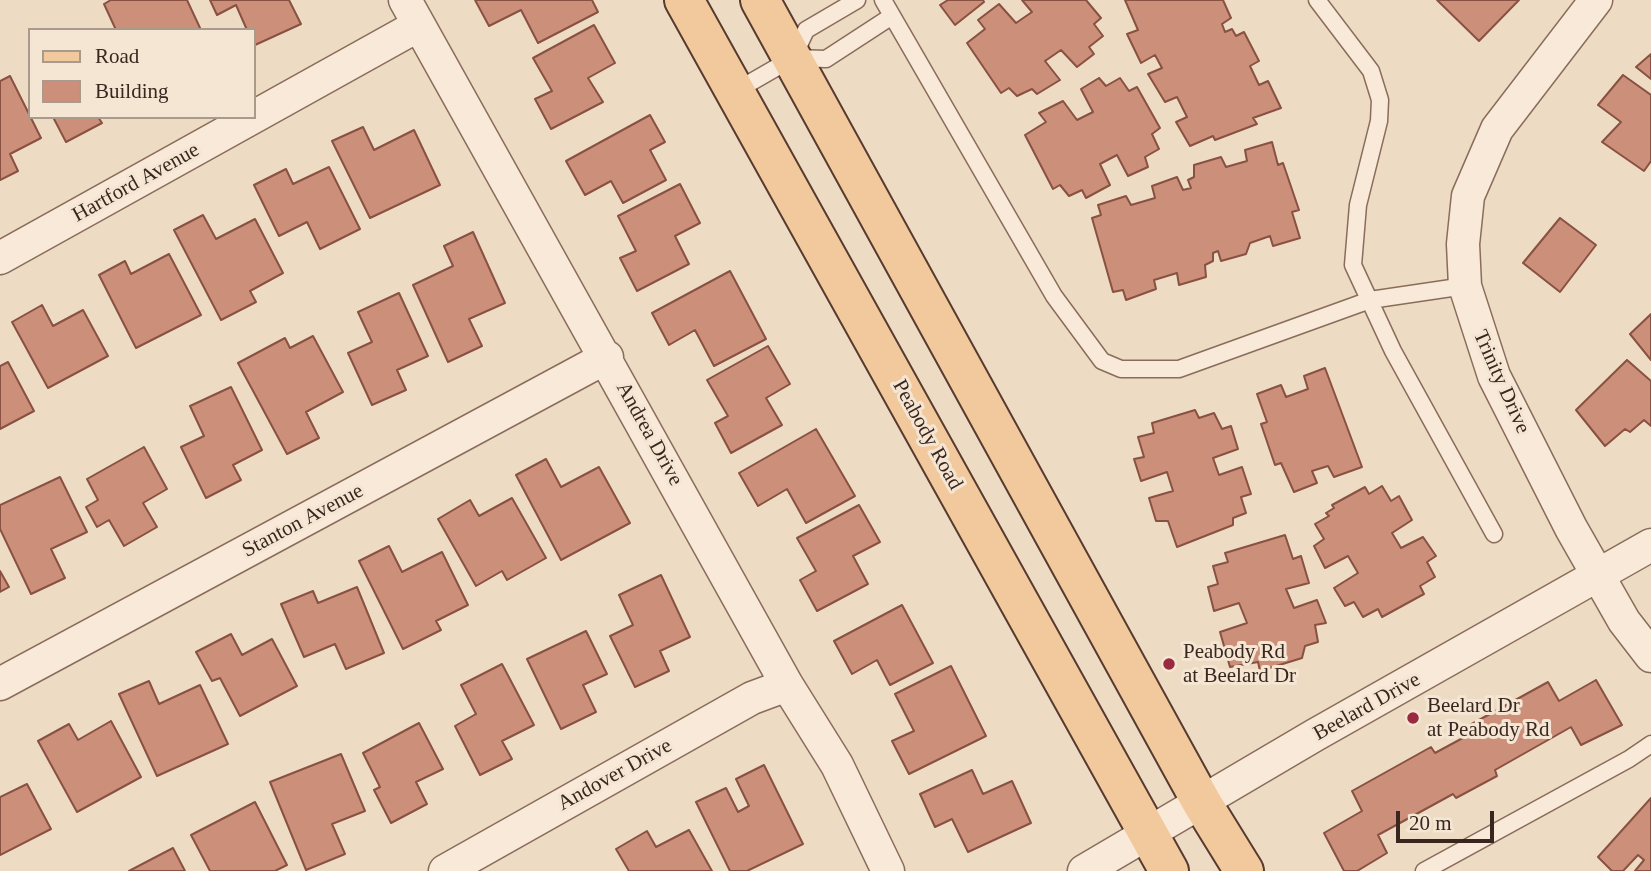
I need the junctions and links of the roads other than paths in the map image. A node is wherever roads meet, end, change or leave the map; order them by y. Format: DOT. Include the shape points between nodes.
graph roads {
  1 [pos="684,0"];
  2 [pos="760,0"];
  3 [pos="857,0"];
  4 [pos="883,0"];
  5 [pos="1317,0"];
  6 [pos="1596,0"];
  7 [pos="412,13"];
  8 [pos="892,16"];
  9 [pos="793,58"];
  10 [pos="734,92"];
  11 [pos="256,106"];
  12 [pos="234,119"];
  13 [pos="0,258"];
  14 [pos="1465,286"];
  15 [pos="1370,300"];
  16 [pos="607,357"];
  17 [pos="1494,534"];
  18 [pos="1651,545"];
  19 [pos="1599,577"];
  20 [pos="1651,656"];
  21 [pos="0,684"];
  22 [pos="787,685"];
  23 [pos="1651,744"];
  24 [pos="1202,803"];
  25 [pos="1148,834"];
  26 [pos="445,871"];
  27 [pos="888,871"];
  28 [pos="1084,871"];
  29 [pos="1169,871"];
  30 [pos="1244,871"];
  31 [pos="1424,871"];
  1 -- 10 [label="main road, Peabody Road"];
  2 -- 9 [label="main road"];
  3 -- 9 [label="lane" via="806,30"];
  4 -- 8 [label="lane"];
  5 -- 15 [label="lane" via="1371,71 1380,100 1358,205 1353,265"];
  6 -- 14 [label="street, Trinity Drive" via="1497,129 1468,196"];
  7 -- 11 [label="street, Hartford Avenue"];
  7 -- 16 [label="street, Andrea Drive"];
  8 -- 9 [label="lane" via="826,59"];
  8 -- 15 [label="lane" via="1054,296 1102,361 1121,369 1179,369"];
  9 -- 10 [label="lane"];
  9 -- 24 [label="main road"];
  10 -- 25 [label="main road, Peabody Road"];
  12 -- 13 [label="street, Hartford Avenue"];
  14 -- 15 [label="lane"];
  14 -- 19 [label="street, Trinity Drive" via="1494,376"];
  15 -- 17 [label="lane"];
  16 -- 21 [label="street, Stanton Avenue"];
  16 -- 22 [label="street, Andrea Drive"];
  18 -- 19 [label="street, Beelard Drive"];
  19 -- 20 [label="street, Trinity Drive"];
  19 -- 24 [label="street, Beelard Drive"];
  22 -- 26 [label="street, Andover Drive" via="752,698"];
  22 -- 27 [label="street, Andrea Drive" via="837,765"];
  23 -- 31 [label="lane"];
  24 -- 25 [label="street, Beelard Drive"];
  24 -- 30 [label="main road"];
  25 -- 28 [label="street, Beelard Drive"];
  25 -- 29 [label="main road, Peabody Road"];
}
